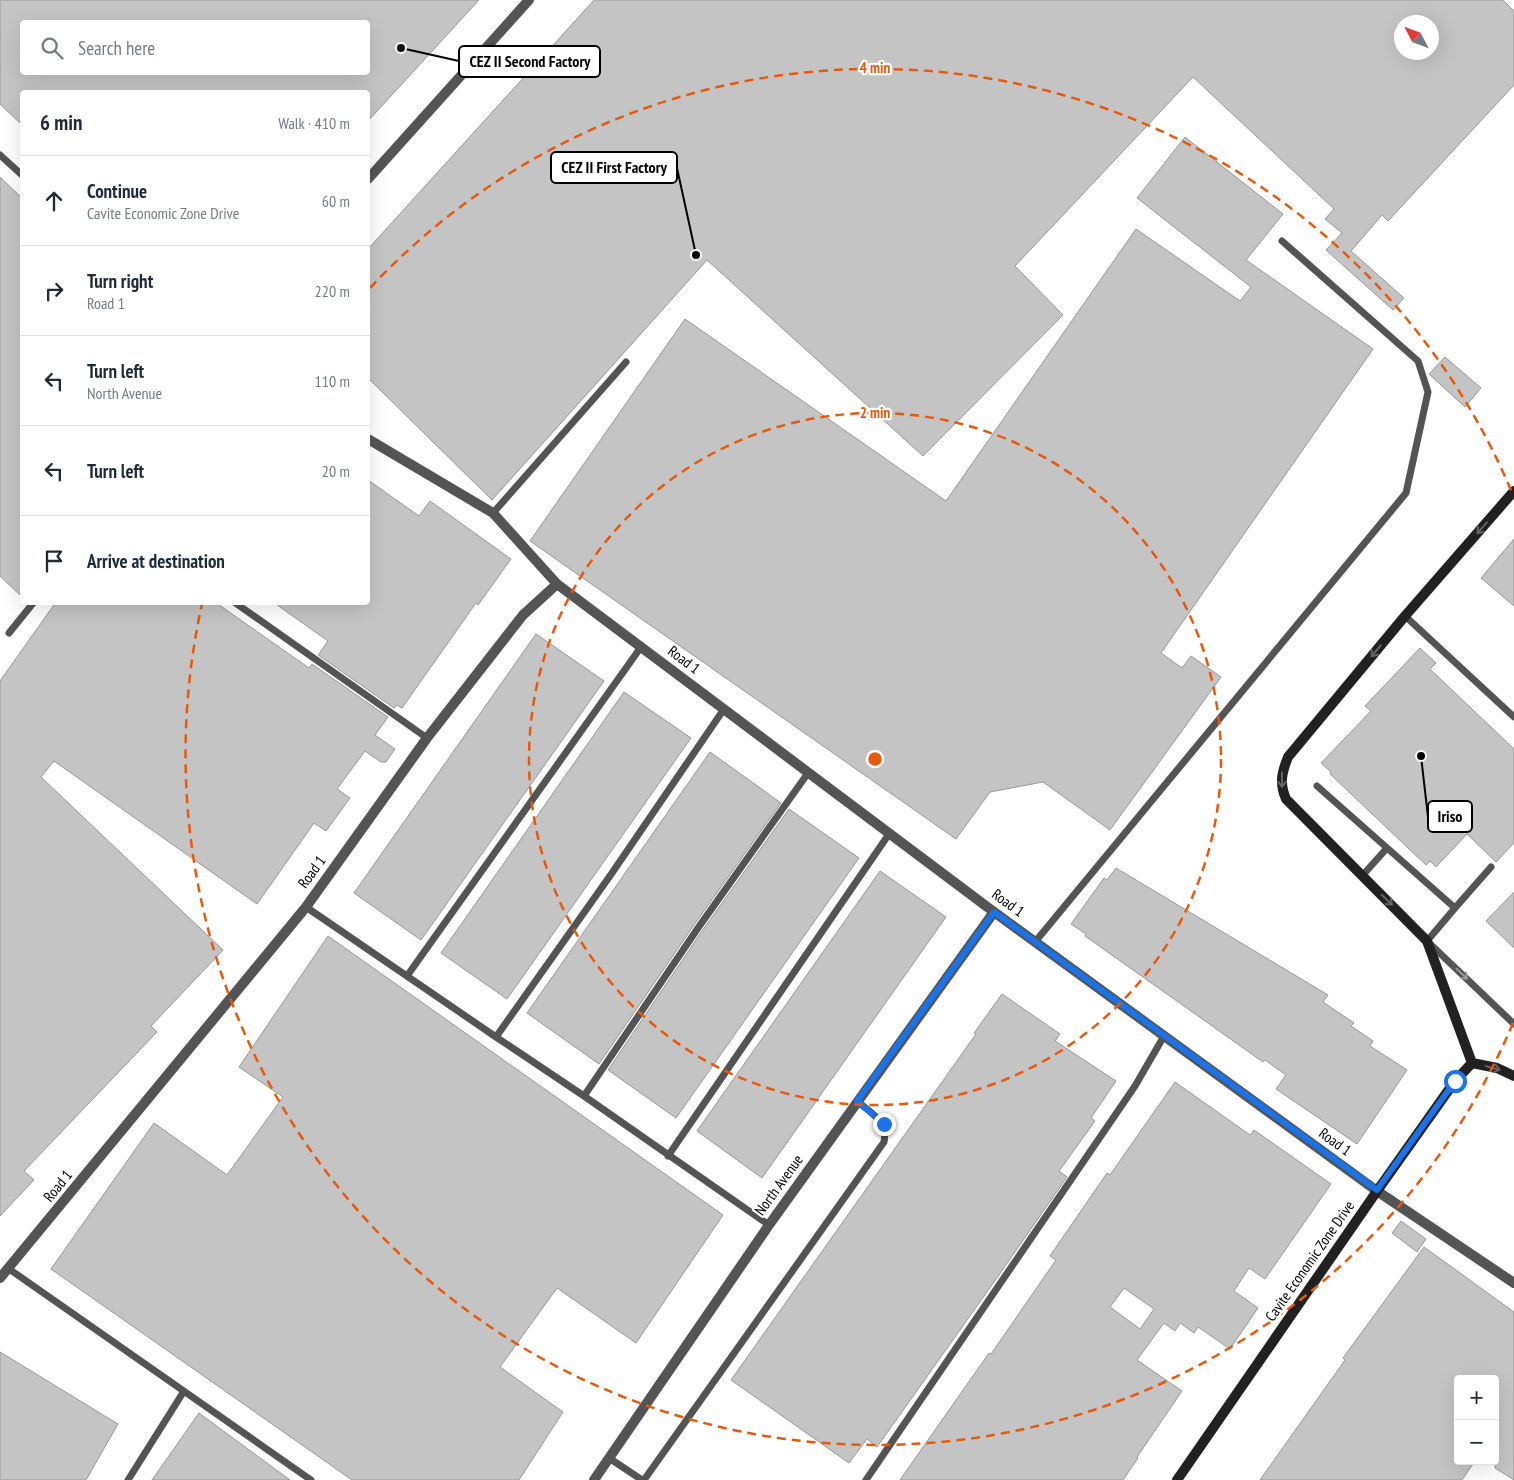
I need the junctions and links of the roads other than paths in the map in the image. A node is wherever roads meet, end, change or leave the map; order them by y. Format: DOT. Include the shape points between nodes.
graph roads {
  1 [pos="529,0"];
  2 [pos="0,155"];
  3 [pos="20,173"];
  4 [pos="370,177"];
  5 [pos="1282,241"];
  6 [pos="626,362"];
  7 [pos="370,440"];
  8 [pos="1514,491"];
  9 [pos="493,513"];
  10 [pos="557,584"];
  11 [pos="32,605"];
  12 [pos="238,605"];
  13 [pos="1404,616"];
  14 [pos="9,633"];
  15 [pos="641,647"];
  16 [pos="724,709"];
  17 [pos="1514,717"];
  18 [pos="426,738"];
  19 [pos="808,773"];
  20 [pos="1318,786"];
  21 [pos="889,834"];
  22 [pos="1387,848"];
  23 [pos="1491,867"];
  24 [pos="1362,876"];
  25 [pos="306,907"];
  26 [pos="1455,908"];
  27 [pos="994,912"];
  28 [pos="1427,941"];
  29 [pos="1036,942"];
  30 [pos="407,976"];
  31 [pos="1514,1024"];
  32 [pos="1164,1036"];
  33 [pos="496,1037"];
  34 [pos="1472,1063"];
  35 [pos="1514,1076"];
  36 [pos="584,1096"];
  37 [pos="857,1101"];
  38 [pos="668,1156"];
  39 [pos="1377,1190"];
  40 [pos="768,1225"];
  41 [pos="9,1269"];
  42 [pos="0,1278"];
  43 [pos="1514,1283"];
  44 [pos="184,1391"];
  45 [pos="609,1458"];
  46 [pos="128,1480"];
  47 [pos="311,1480"];
  48 [pos="594,1480"];
  49 [pos="643,1480"];
  50 [pos="866,1480"];
  51 [pos="1177,1480"];
  1 -- 4 [label="street"];
  2 -- 3 [label="lane"];
  5 -- 29 [label="lane" via="1418,361 1428,392 1406,493"];
  6 -- 9 [label="lane"];
  7 -- 9 [label="street"];
  8 -- 13 [label="street, one-way"];
  9 -- 10 [label="street"];
  10 -- 15 [label="street, Road 1"];
  10 -- 18 [label="street, Road 1" via="523,615"];
  11 -- 14 [label="lane"];
  12 -- 18 [label="lane"];
  13 -- 17 [label="lane"];
  13 -- 24 [label="street, one-way" via="1288,757 1282,770 1281,783 1286,798"];
  15 -- 16 [label="street, Road 1"];
  15 -- 30 [label="lane"];
  16 -- 19 [label="street, Road 1"];
  16 -- 33 [label="lane"];
  18 -- 25 [label="street, Road 1"];
  19 -- 21 [label="street, Road 1"];
  19 -- 36 [label="lane"];
  20 -- 22 [label="lane"];
  21 -- 27 [label="street, Road 1"];
  21 -- 38 [label="lane"];
  22 -- 24 [label="lane"];
  22 -- 26 [label="lane"];
  23 -- 26 [label="lane"];
  24 -- 28 [label="street, one-way"];
  25 -- 30 [label="lane"];
  25 -- 41 [label="street, Road 1"];
  26 -- 28 [label="lane"];
  27 -- 29 [label="street, Road 1"];
  27 -- 37 [label="street, North Avenue"];
  28 -- 31 [label="lane, one-way"];
  28 -- 34 [label="street"];
  29 -- 32 [label="street, Road 1"];
  30 -- 33 [label="lane"];
  32 -- 39 [label="street, Road 1"];
  32 -- 50 [label="lane" via="1135,1086"];
  33 -- 36 [label="lane"];
  34 -- 35 [label="street, one-way" via="1497,1068"];
  34 -- 39 [label="street, Cavite Economic Zone Drive" via="1455,1081"];
  36 -- 38 [label="lane"];
  37 -- 40 [label="street, North Avenue"];
  37 -- 49 [label="lane" via="884,1124 884,1142"];
  38 -- 40 [label="lane"];
  39 -- 43 [label="street, Road 1"];
  39 -- 51 [label="street, Cavite Economic Zone Drive"];
  40 -- 45 [label="street, North Avenue"];
  41 -- 42 [label="street, Road 1"];
  41 -- 44 [label="lane"];
  44 -- 46 [label="lane"];
  44 -- 47 [label="lane"];
  45 -- 48 [label="street, North Avenue"];
  45 -- 49 [label="lane"];
}
